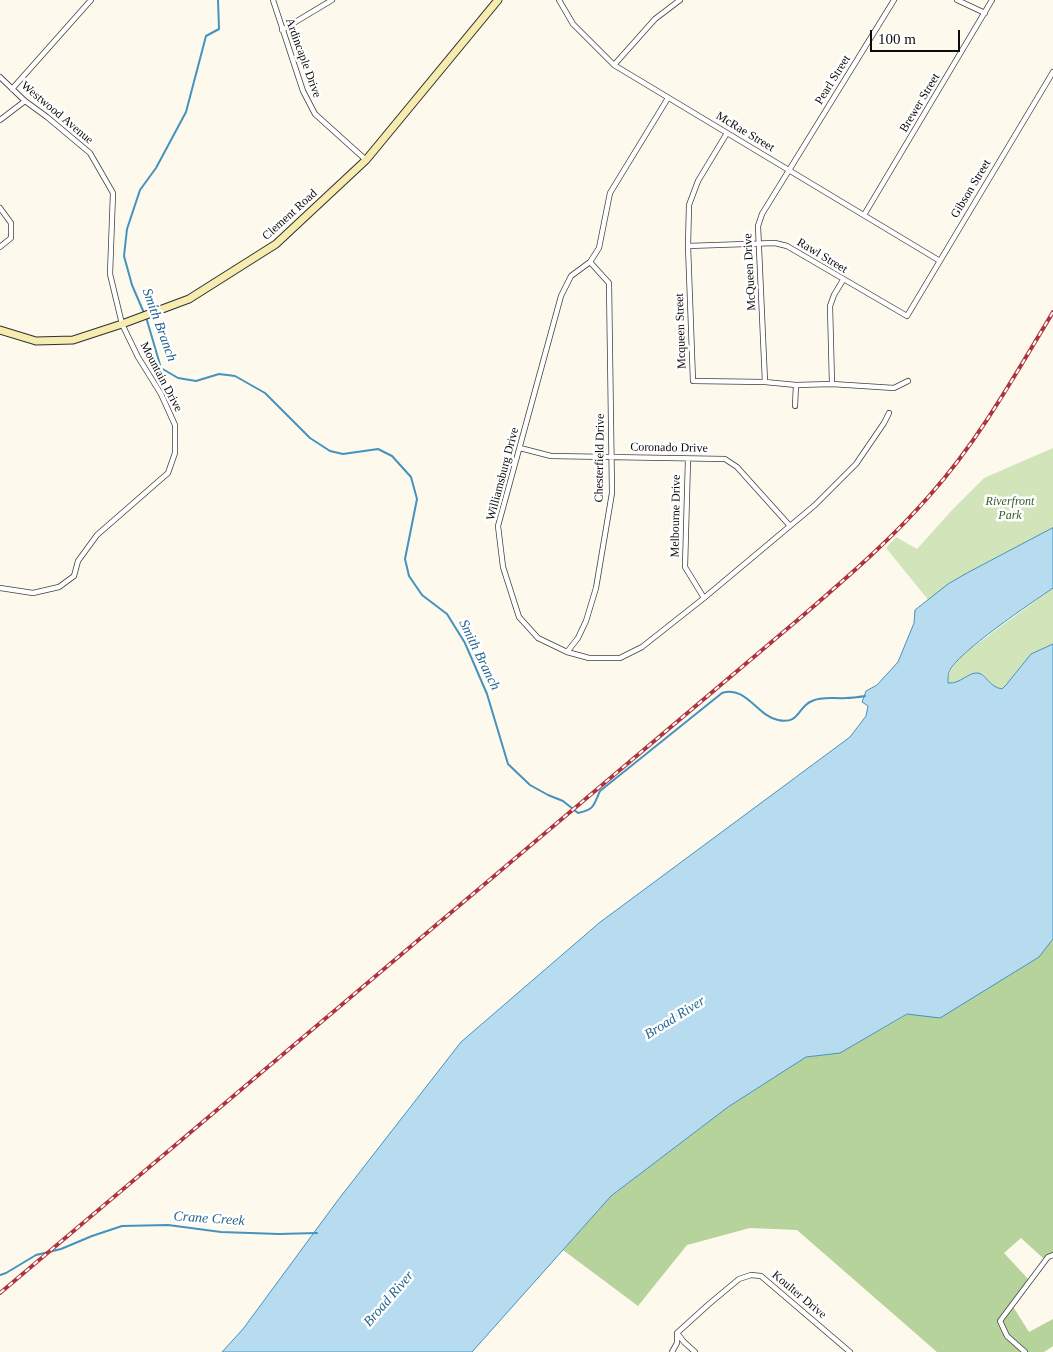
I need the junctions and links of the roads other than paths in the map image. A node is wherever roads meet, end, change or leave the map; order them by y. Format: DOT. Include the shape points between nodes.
graph roads {
  1 [pos="91,0"];
  2 [pos="273,0"];
  3 [pos="332,0"];
  4 [pos="498,0"];
  5 [pos="559,0"];
  6 [pos="680,0"];
  7 [pos="894,0"];
  8 [pos="957,0"];
  9 [pos="992,0"];
  10 [pos="985,13"];
  11 [pos="282,30"];
  12 [pos="614,65"];
  13 [pos="1053,72"];
  14 [pos="0,77"];
  15 [pos="12,89"];
  16 [pos="668,98"];
  17 [pos="25,101"];
  18 [pos="0,120"];
  19 [pos="727,133"];
  20 [pos="366,160"];
  21 [pos="788,170"];
  22 [pos="112,193"];
  23 [pos="0,208"];
  24 [pos="864,215"];
  25 [pos="758,244"];
  26 [pos="688,246"];
  27 [pos="0,247"];
  28 [pos="940,261"];
  29 [pos="590,262"];
  30 [pos="843,280"];
  31 [pos="907,316"];
  32 [pos="122,324"];
  33 [pos="0,330"];
  34 [pos="908,381"];
  35 [pos="765,382"];
  36 [pos="832,384"];
  37 [pos="796,385"];
  38 [pos="795,406"];
  39 [pos="888,413"];
  40 [pos="520,448"];
  41 [pos="612,457"];
  42 [pos="688,459"];
  43 [pos="790,526"];
  44 [pos="0,588"];
  45 [pos="704,598"];
  46 [pos="567,652"];
  47 [pos="1053,1255"];
  48 [pos="677,1333"];
  49 [pos="672,1352"];
  50 [pos="695,1352"];
  51 [pos="850,1352"];
  52 [pos="1026,1352"];
  1 -- 15 [label="street"];
  2 -- 11 [label="street, Ardincaple Drive"];
  3 -- 11 [label="street"];
  4 -- 20 [label="street, Clement Road"];
  5 -- 12 [label="street, McRae Street" via="573,24"];
  6 -- 12 [label="street" via="655,19"];
  7 -- 21 [label="street, Pearl Street"];
  8 -- 10 [label="street"];
  9 -- 10 [label="street, Brewer Street"];
  10 -- 24 [label="street, Brewer Street"];
  11 -- 20 [label="street, Ardincaple Drive" via="314,114"];
  12 -- 16 [label="street, McRae Street"];
  13 -- 28 [label="street, Gibson Street"];
  14 -- 15 [label="street, Westwood Avenue"];
  15 -- 17 [label="street, Westwood Avenue"];
  16 -- 19 [label="street, McRae Street"];
  16 -- 29 [label="street, Williamsburg Drive" via="610,193 598,248"];
  17 -- 18 [label="street"];
  17 -- 22 [label="street, Westwood Avenue" via="90,154"];
  19 -- 21 [label="street, McRae Street"];
  19 -- 26 [label="street, Mcqueen Street" via="692,194"];
  20 -- 32 [label="street, Clement Road" via="276,244 189,299"];
  21 -- 24 [label="street, McRae Street"];
  21 -- 25 [label="street, McQueen Drive" via="762,214"];
  22 -- 32 [label="street, Mountain Drive" via="110,274"];
  23 -- 27 [label="street" via="12,223 11,238"];
  24 -- 28 [label="street, McRae Street"];
  25 -- 26 [label="street, Rawl Street"];
  25 -- 30 [label="street, Rawl Street" via="787,246"];
  25 -- 35 [label="street, McQueen Drive"];
  26 -- 35 [label="street, Mcqueen Street" via="693,381"];
  28 -- 31 [label="street, Gibson Street"];
  29 -- 40 [label="street, Williamsburg Drive" via="571,276 561,296"];
  29 -- 41 [label="street, Chesterfield Drive" via="609,283"];
  30 -- 31 [label="street, Rawl Street"];
  30 -- 36 [label="street" via="830,306"];
  32 -- 33 [label="street, Clement Road" via="73,340 36,341"];
  32 -- 44 [label="street, Mountain Drive" via="175,425 175,453 168,473 97,535 78,561 74,576 59,587 33,593"];
  34 -- 36 [label="street, Mcqueen Street" via="894,388"];
  35 -- 37 [label="street, Mcqueen Street"];
  36 -- 37 [label="street, Mcqueen Street"];
  37 -- 38 [label="street"];
  39 -- 43 [label="street, Williamsburg Drive" via="856,464 815,506"];
  40 -- 41 [label="street, Coronado Drive" via="552,456"];
  40 -- 46 [label="street, Williamsburg Drive" via="498,526 503,567 519,617 538,638"];
  41 -- 42 [label="street, Coronado Drive"];
  41 -- 46 [label="street, Chesterfield Drive" via="612,493 596,588 586,621"];
  42 -- 43 [label="street, Coronado Drive" via="724,459 737,467"];
  42 -- 45 [label="street, Melbourne Drive" via="685,567"];
  43 -- 45 [label="street, Williamsburg Drive"];
  45 -- 46 [label="street, Williamsburg Drive" via="642,648 620,658 589,658"];
  47 -- 52 [label="street" via="1048,1257 1000,1321 1007,1336"];
  48 -- 49 [label="street" via="677,1343"];
  48 -- 50 [label="street"];
  48 -- 51 [label="street, Koulter Drive" via="739,1279 751,1275 760,1276"];
}
